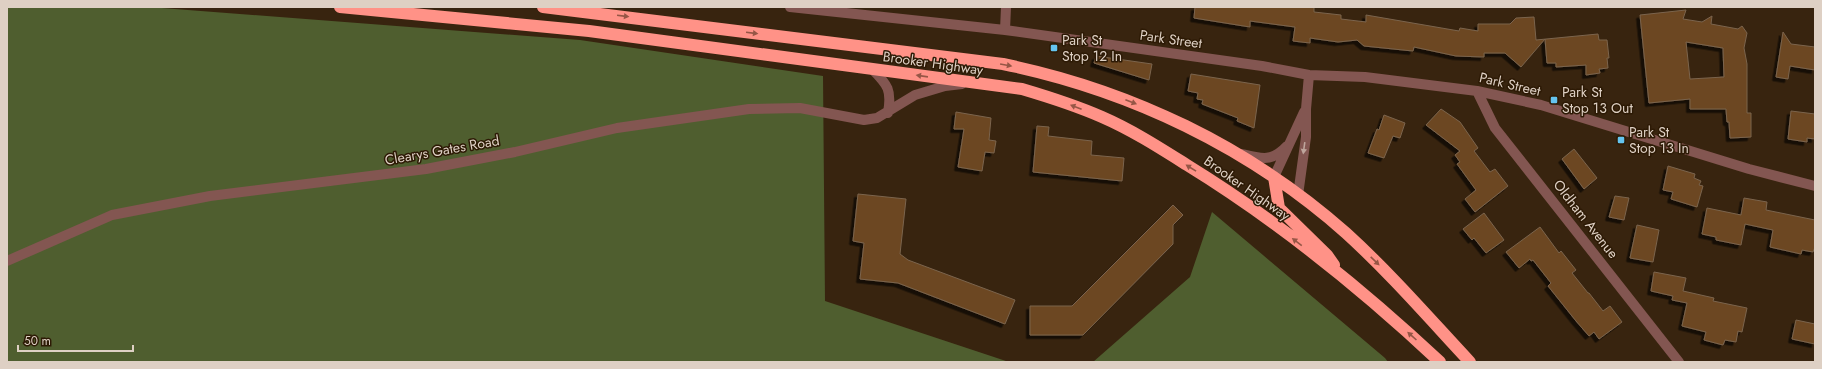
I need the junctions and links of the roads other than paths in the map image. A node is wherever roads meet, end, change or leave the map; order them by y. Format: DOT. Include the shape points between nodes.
graph roads {
  1 [pos="340,7"];
  2 [pos="543,7"];
  3 [pos="790,7"];
  4 [pos="1006,7"];
  5 [pos="1005,30"];
  6 [pos="872,69"];
  7 [pos="1309,76"];
  8 [pos="968,83"];
  9 [pos="1477,90"];
  10 [pos="1306,109"];
  11 [pos="888,113"];
  12 [pos="1291,141"];
  13 [pos="1238,154"];
  14 [pos="1274,177"];
  15 [pos="1815,186"];
  16 [pos="1298,195"];
  17 [pos="7,261"];
  18 [pos="1340,274"];
  19 [pos="1440,362"];
  20 [pos="1470,362"];
  21 [pos="1679,362"];
  1 -- 6 [label="highway, Brooker Highway" via="589,31"];
  2 -- 13 [label="highway, Brooker Highway, one-way" via="1003,64 1032,70 1112,94 1164,115"];
  3 -- 5 [label="street, Park Street"];
  4 -- 5 [label="street"];
  5 -- 7 [label="street, Park Street" via="1262,66"];
  8 -- 6 [label="highway, Brooker Highway, one-way"];
  6 -- 11 [label="street" via="885,82 889,91"];
  7 -- 9 [label="street, Park Street" via="1365,77"];
  7 -- 10 [label="street"];
  8 -- 11 [label="street, Clearys Gates Road" via="945,86 915,95"];
  18 -- 8 [label="highway, Brooker Highway, one-way" via="1230,192 1146,140 1103,117 1022,89"];
  9 -- 15 [label="street, Park Street" via="1541,105 1748,169"];
  9 -- 21 [label="street, Oldham Avenue" via="1495,128"];
  10 -- 12 [label="street"];
  10 -- 16 [label="street, one-way" via="1306,137"];
  11 -- 17 [label="street, Clearys Gates Road" via="864,120 800,108 749,109 617,128 515,152 426,169 210,196 112,215"];
  12 -- 13 [label="street" via="1283,150 1269,158 1258,159"];
  12 -- 14 [label="street"];
  13 -- 14 [label="highway, Brooker Highway"];
  14 -- 16 [label="highway, Brooker Highway"];
  14 -- 18 [label="highway" via="1279,208 1327,254"];
  16 -- 20 [label="highway, Brooker Highway, one-way" via="1347,234 1387,272"];
  19 -- 18 [label="highway, Brooker Highway, one-way"];
}
